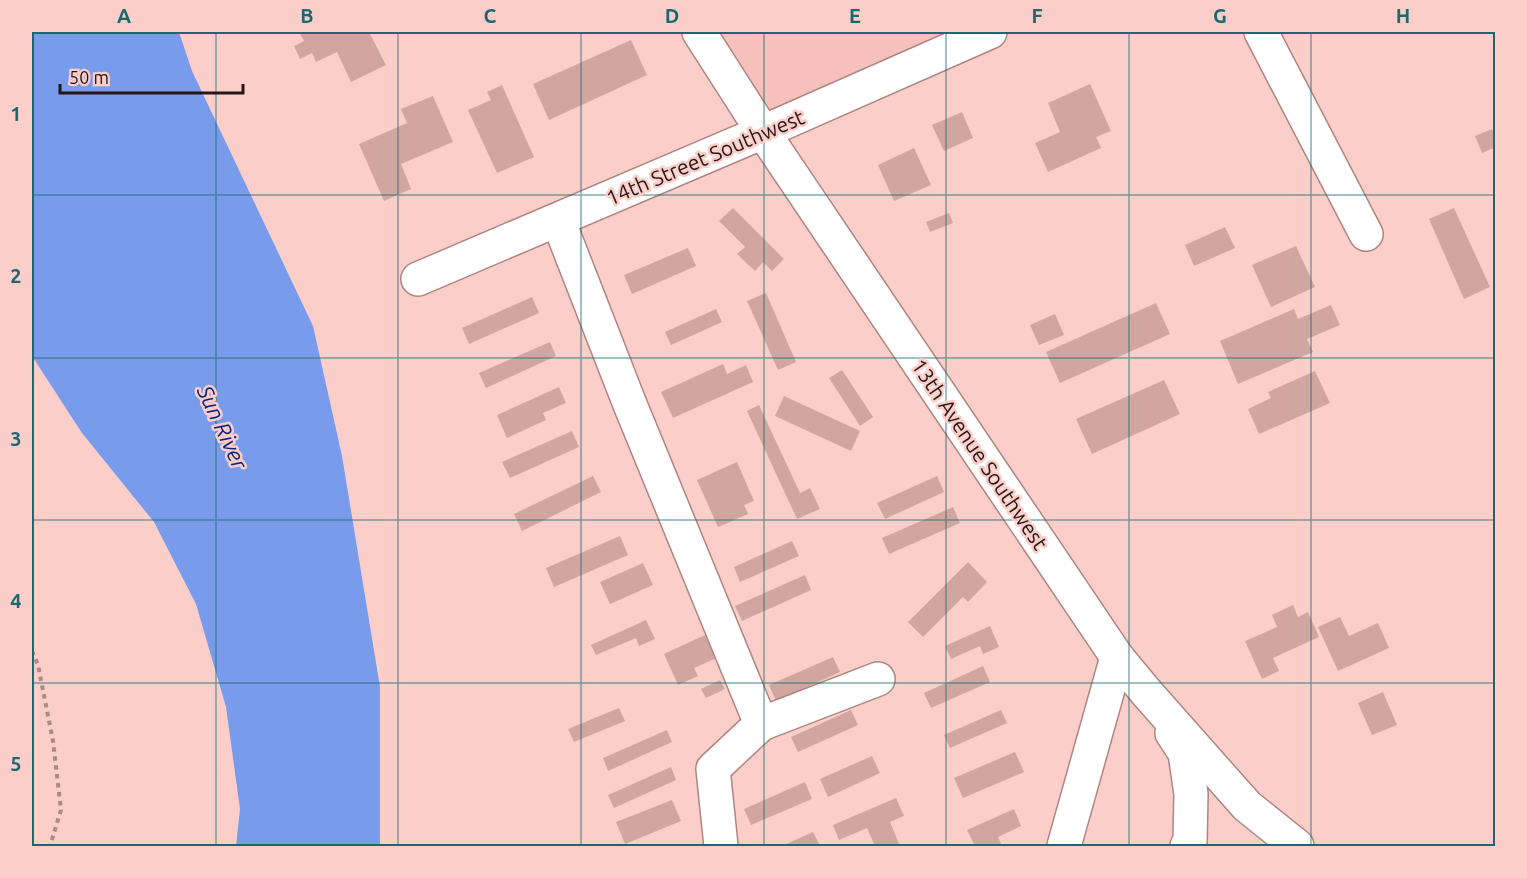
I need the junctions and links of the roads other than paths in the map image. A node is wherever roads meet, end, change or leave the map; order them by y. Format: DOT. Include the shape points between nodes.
graph roads {
  1 [pos="699,32"];
  2 [pos="990,32"];
  3 [pos="1261,32"];
  4 [pos="763,132"];
  5 [pos="558,219"];
  6 [pos="1366,234"];
  7 [pos="418,279"];
  8 [pos="1117,657"];
  9 [pos="878,679"];
  10 [pos="1146,692"];
  11 [pos="761,724"];
  12 [pos="720,846"];
  13 [pos="1064,846"];
  14 [pos="1188,846"];
  15 [pos="1297,846"];
  1 -- 4 [label="street, 13th Avenue Southwest"];
  2 -- 4 [label="street, 14th Street Southwest"];
  3 -- 6 [label="street"];
  4 -- 5 [label="street, 14th Street Southwest"];
  4 -- 8 [label="street, 13th Avenue Southwest"];
  5 -- 7 [label="street, 14th Street Southwest"];
  5 -- 11 [label="street"];
  8 -- 10 [label="street, 13th Avenue Southwest"];
  8 -- 13 [label="street"];
  9 -- 11 [label="street"];
  10 -- 14 [label="street" via="1185,753 1191,794"];
  10 -- 15 [label="street, 13th Avenue Southwest" via="1247,806"];
  11 -- 12 [label="street" via="713,769"];
}
